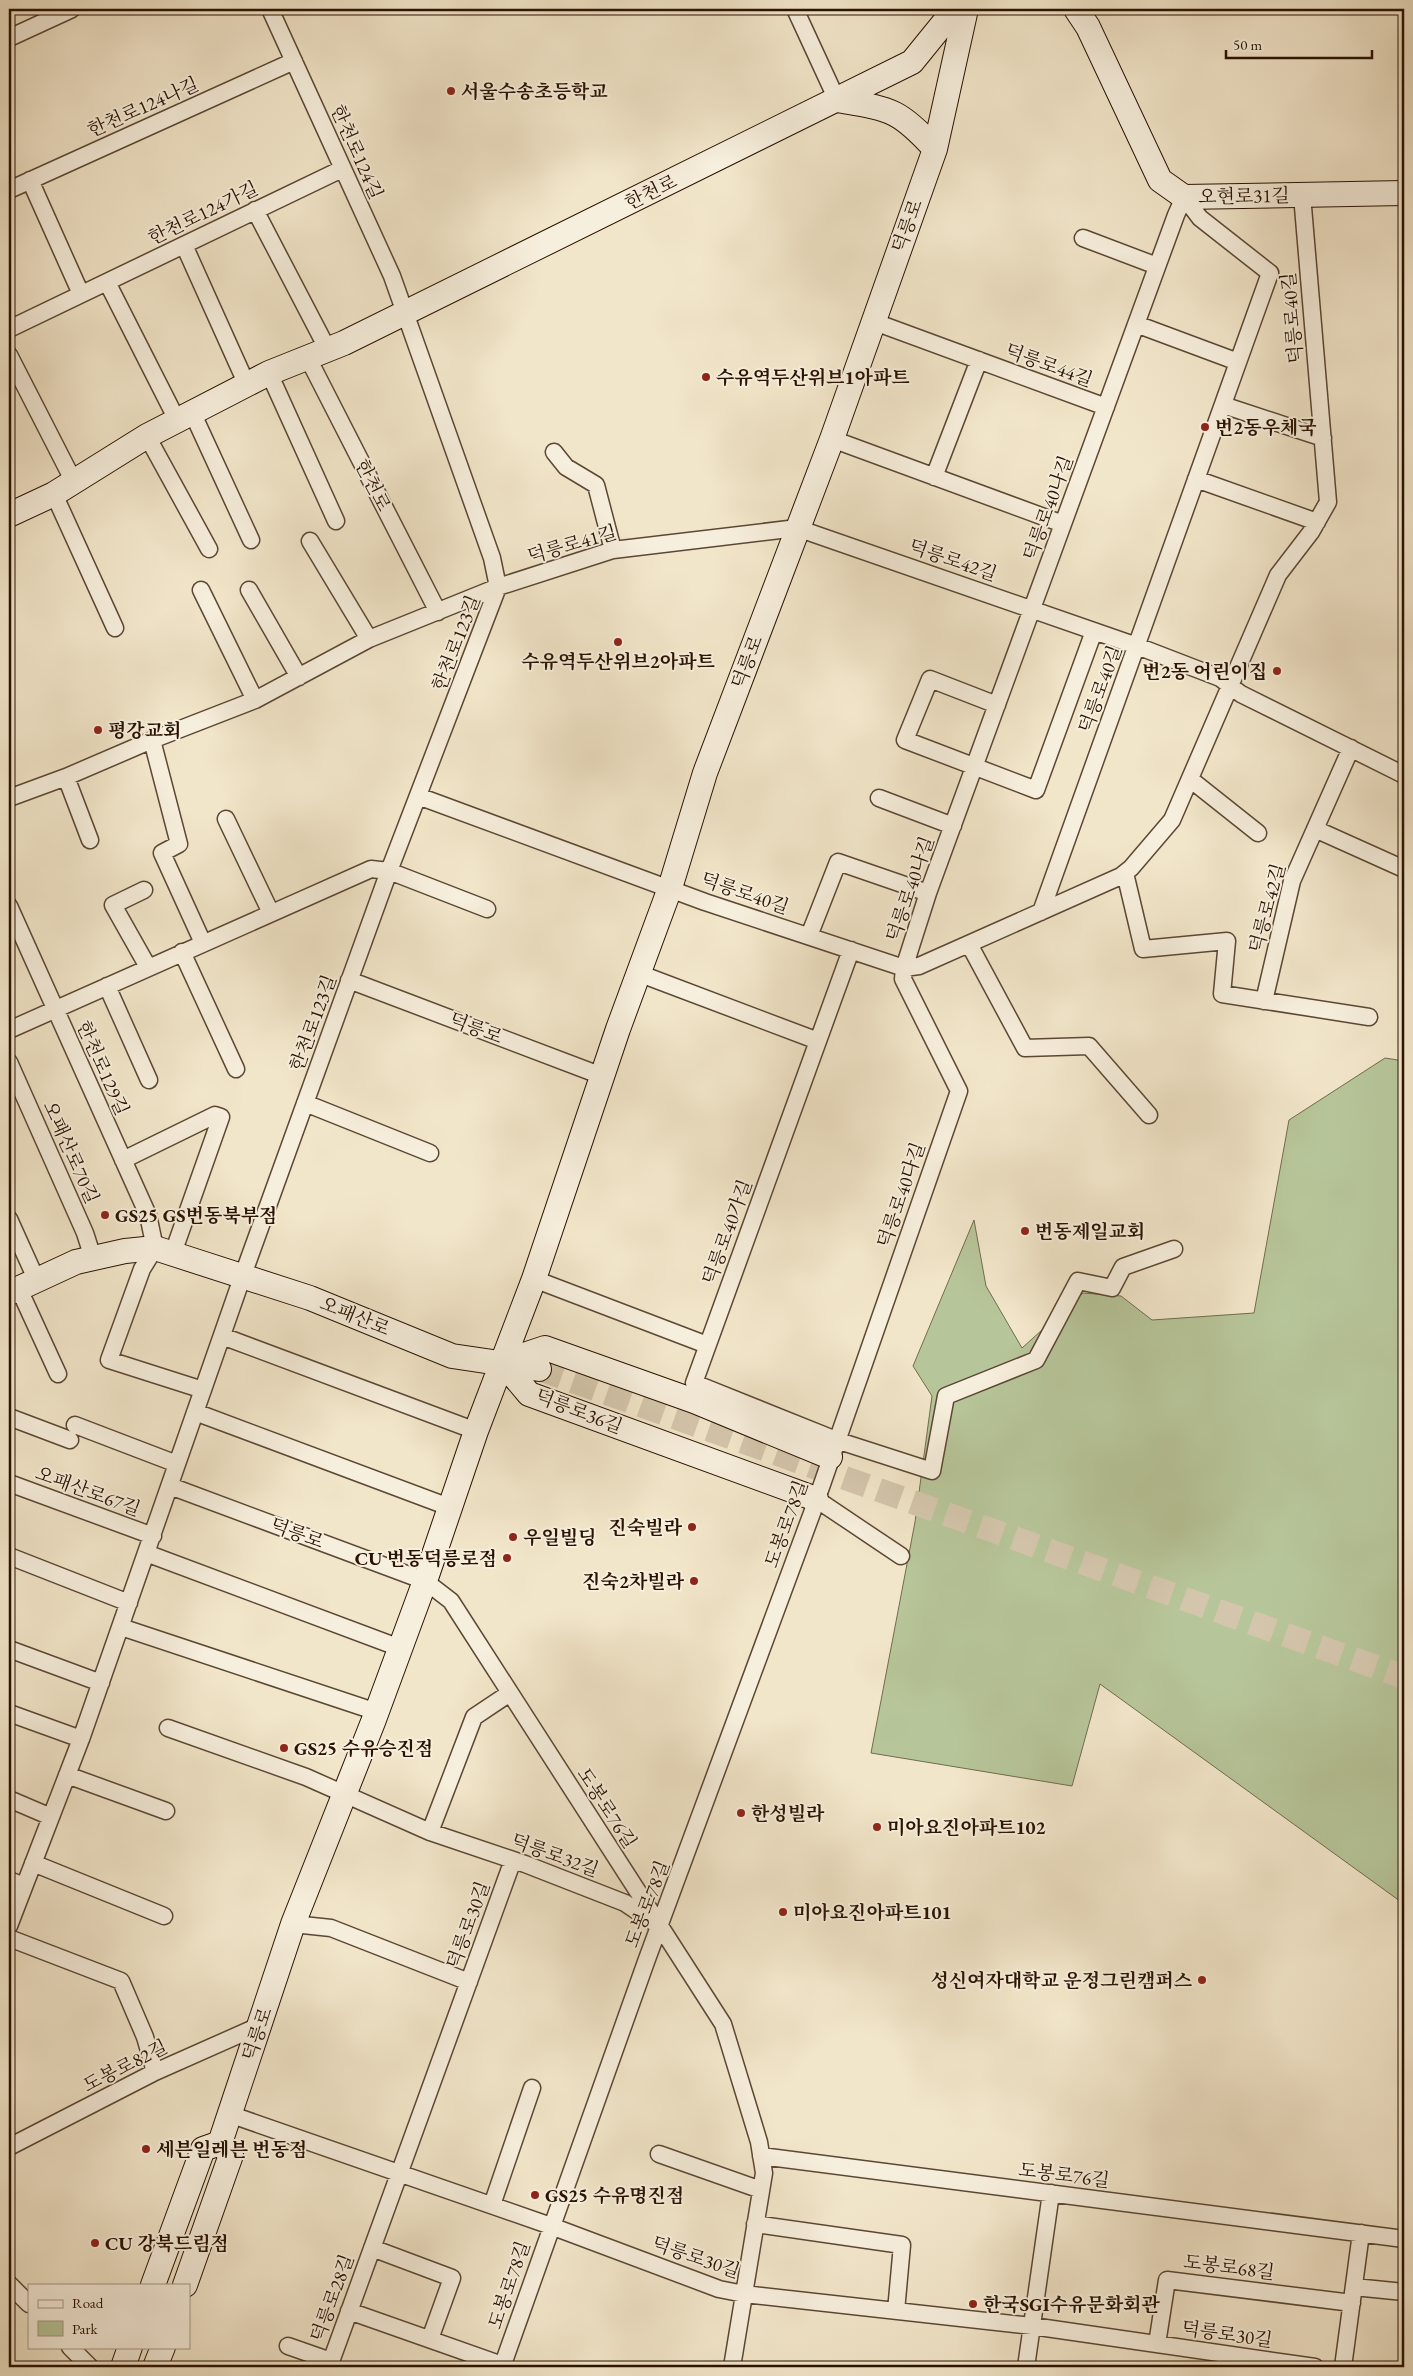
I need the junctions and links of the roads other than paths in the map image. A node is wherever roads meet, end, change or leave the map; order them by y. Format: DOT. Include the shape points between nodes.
graph roads {
  1 [pos="72,9"];
  2 [pos="270,9"];
  3 [pos="795,9"];
  4 [pos="955,9"];
  5 [pos="966,9"];
  6 [pos="1076,9"];
  7 [pos="9,38"];
  8 [pos="294,61"];
  9 [pos="837,100"];
  10 [pos="935,149"];
  11 [pos="342,169"];
  12 [pos="30,180"];
  13 [pos="9,190"];
  14 [pos="1404,192"];
  15 [pos="1302,195"];
  16 [pos="1184,198"];
  17 [pos="255,210"];
  18 [pos="1083,238"];
  19 [pos="184,245"];
  20 [pos="1157,266"];
  21 [pos="107,282"];
  22 [pos="81,294"];
  23 [pos="405,313"];
  24 [pos="872,321"];
  25 [pos="1136,324"];
  26 [pos="9,329"];
  27 [pos="318,354"];
  28 [pos="9,356"];
  29 [pos="979,360"];
  30 [pos="1238,362"];
  31 [pos="269,373"];
  32 [pos="247,384"];
  33 [pos="1223,404"];
  34 [pos="1106,407"];
  35 [pos="185,416"];
  36 [pos="147,436"];
  37 [pos="1323,438"];
  38 [pos="832,439"];
  39 [pos="554,452"];
  40 [pos="934,477"];
  41 [pos="1196,479"];
  42 [pos="64,488"];
  43 [pos="9,515"];
  44 [pos="336,521"];
  45 [pos="1317,522"];
  46 [pos="1063,524"];
  47 [pos="797,528"];
  48 [pos="251,540"];
  49 [pos="310,541"];
  50 [pos="209,549"];
  51 [pos="613,550"];
  52 [pos="498,587"];
  53 [pos="201,590"];
  54 [pos="249,590"];
  55 [pos="1032,609"];
  56 [pos="438,612"];
  57 [pos="115,628"];
  58 [pos="1094,631"];
  59 [pos="369,639"];
  60 [pos="1137,646"];
  61 [pos="299,677"];
  62 [pos="1231,686"];
  63 [pos="255,700"];
  64 [pos="997,705"];
  65 [pos="152,740"];
  66 [pos="1351,748"];
  67 [pos="974,766"];
  68 [pos="1404,775"];
  69 [pos="66,777"];
  70 [pos="1190,779"];
  71 [pos="418,796"];
  72 [pos="9,798"];
  73 [pos="879,798"];
  74 [pos="226,819"];
  75 [pos="952,826"];
  76 [pos="1315,828"];
  77 [pos="1258,833"];
  78 [pos="90,840"];
  79 [pos="1404,869"];
  80 [pos="389,871"];
  81 [pos="1125,873"];
  82 [pos="670,888"];
  83 [pos="144,890"];
  84 [pos="928,893"];
  85 [pos="9,906"];
  86 [pos="487,909"];
  87 [pos="1041,912"];
  88 [pos="271,913"];
  89 [pos="808,936"];
  90 [pos="203,943"];
  91 [pos="969,944"];
  92 [pos="851,950"];
  93 [pos="182,952"];
  94 [pos="148,967"];
  95 [pos="904,968"];
  96 [pos="638,973"];
  97 [pos="350,980"];
  98 [pos="107,986"];
  99 [pos="1264,1001"];
  100 [pos="54,1009"];
  101 [pos="1369,1017"];
  102 [pos="9,1030"];
  103 [pos="818,1041"];
  104 [pos="9,1062"];
  105 [pos="236,1069"];
  106 [pos="602,1076"];
  107 [pos="148,1080"];
  108 [pos="305,1103"];
  109 [pos="1149,1115"];
  110 [pos="430,1153"];
  111 [pos="123,1160"];
  112 [pos="9,1219"];
  113 [pos="1174,1249"];
  114 [pos="164,1250"];
  115 [pos="93,1258"];
  116 [pos="242,1275"];
  117 [pos="534,1279"];
  118 [pos="22,1287"];
  119 [pos="222,1336"];
  120 [pos="707,1345"];
  121 [pos="502,1362"];
  122 [pos="539,1369"];
  123 [pos="58,1374"];
  124 [pos="203,1390"];
  125 [pos="196,1412"];
  126 [pos="9,1417"];
  127 [pos="476,1431"];
  128 [pos="833,1449"];
  129 [pos="178,1464"];
  130 [pos="9,1483"];
  131 [pos="170,1486"];
  132 [pos="816,1499"];
  133 [pos="449,1507"];
  134 [pos="153,1536"];
  135 [pos="146,1553"];
  136 [pos="9,1556"];
  137 [pos="901,1556"];
  138 [pos="425,1581"];
  139 [pos="129,1603"];
  140 [pos="121,1627"];
  141 [pos="400,1648"];
  142 [pos="9,1650"];
  143 [pos="101,1683"];
  144 [pos="510,1693"];
  145 [pos="377,1712"];
  146 [pos="9,1713"];
  147 [pos="168,1728"];
  148 [pos="81,1739"];
  149 [pos="67,1775"];
  150 [pos="344,1796"];
  151 [pos="9,1798"];
  152 [pos="166,1811"];
  153 [pos="51,1817"];
  154 [pos="430,1832"];
  155 [pos="513,1860"];
  156 [pos="34,1863"];
  157 [pos="9,1880"];
  158 [pos="24,1886"];
  159 [pos="164,1916"];
  160 [pos="294,1924"];
  161 [pos="9,1926"];
  162 [pos="660,1926"];
  163 [pos="9,1938"];
  164 [pos="469,1982"];
  165 [pos="260,2026"];
  166 [pos="155,2072"];
  167 [pos="532,2088"];
  168 [pos="229,2114"];
  169 [pos="220,2143"];
  170 [pos="9,2147"];
  171 [pos="659,2154"];
  172 [pos="761,2156"];
  173 [pos="399,2173"];
  174 [pos="761,2190"];
  175 [pos="1051,2193"];
  176 [pos="492,2205"];
  177 [pos="755,2224"];
  178 [pos="551,2226"];
  179 [pos="1361,2233"];
  180 [pos="1404,2239"];
  181 [pos="372,2248"];
  182 [pos="153,2284"];
  183 [pos="185,2284"];
  184 [pos="10,2287"];
  185 [pos="1404,2292"];
  186 [pos="744,2294"];
  187 [pos="1353,2295"];
  188 [pos="28,2303"];
  189 [pos="349,2311"];
  190 [pos="896,2311"];
  191 [pos="1032,2326"];
  192 [pos="430,2340"];
  193 [pos="1157,2344"];
  194 [pos="288,2346"];
  195 [pos="71,2348"];
  196 [pos="130,2348"];
  197 [pos="163,2348"];
  198 [pos="330,2364"];
  199 [pos="90,2367"];
  200 [pos="123,2367"];
  201 [pos="156,2367"];
  202 [pos="504,2367"];
  203 [pos="732,2367"];
  204 [pos="1026,2367"];
  205 [pos="1315,2367"];
  206 [pos="1343,2367"];
  1 -- 7 [label="street"];
  2 -- 8 [label="street, 한천로124길"];
  3 -- 9 [label="street"];
  4 -- 9 [label="main road, 한천로" via="912,62"];
  5 -- 10 [label="main road, 덕릉로"];
  6 -- 16 [label="main road, 오현로31길" via="1088,27 1160,180"];
  8 -- 11 [label="street, 한천로124길"];
  8 -- 12 [label="street, 한천로124나길"];
  9 -- 10 [label="main road" via="894,112 912,124"];
  9 -- 23 [label="main road, 한천로"];
  10 -- 24 [label="main road, 덕릉로"];
  11 -- 17 [label="street, 한천로124가길"];
  11 -- 23 [label="street, 한천로124길" via="392,276"];
  12 -- 13 [label="street, 한천로124나길"];
  12 -- 22 [label="street"];
  14 -- 15 [label="main road, 오현로31길"];
  15 -- 16 [label="main road, 오현로31길"];
  15 -- 37 [label="street, 덕릉로40길"];
  16 -- 20 [label="street, 덕릉로40나길"];
  16 -- 30 [label="street, 덕릉로40길" via="1200,218 1270,273"];
  17 -- 19 [label="street, 한천로124가길"];
  17 -- 27 [label="street, 한천로"];
  18 -- 20 [label="street"];
  19 -- 21 [label="street, 한천로124가길"];
  19 -- 32 [label="street"];
  20 -- 25 [label="street, 덕릉로40나길"];
  21 -- 22 [label="street, 한천로124가길"];
  21 -- 35 [label="street"];
  22 -- 26 [label="street, 한천로124가길"];
  23 -- 27 [label="main road, 한천로"];
  23 -- 52 [label="street, 한천로123길" via="492,558"];
  24 -- 29 [label="street, 덕릉로44길"];
  24 -- 38 [label="main road, 덕릉로"];
  25 -- 30 [label="street"];
  25 -- 34 [label="street, 덕릉로40나길"];
  27 -- 31 [label="main road, 한천로"];
  27 -- 56 [label="street, 한천로"];
  28 -- 42 [label="street"];
  29 -- 34 [label="street, 덕릉로44길"];
  29 -- 40 [label="street, 덕릉로44길"];
  30 -- 33 [label="street, 덕릉로40길"];
  31 -- 32 [label="main road, 한천로"];
  31 -- 44 [label="street"];
  32 -- 35 [label="main road, 한천로"];
  33 -- 37 [label="street"];
  33 -- 41 [label="street, 덕릉로40길"];
  34 -- 46 [label="street, 덕릉로40나길"];
  35 -- 36 [label="main road, 한천로"];
  35 -- 48 [label="street"];
  36 -- 42 [label="main road, 한천로"];
  36 -- 50 [label="street"];
  37 -- 45 [label="street, 덕릉로40길" via="1328,502"];
  38 -- 40 [label="street"];
  38 -- 47 [label="main road, 덕릉로"];
  39 -- 51 [label="street" via="566,467 596,485"];
  40 -- 46 [label="street"];
  41 -- 45 [label="street"];
  41 -- 60 [label="street, 덕릉로40길"];
  42 -- 43 [label="main road, 한천로"];
  42 -- 57 [label="street"];
  45 -- 62 [label="street, 덕릉로40길" via="1278,575"];
  46 -- 55 [label="street, 덕릉로40나길"];
  47 -- 51 [label="street, 덕릉로41길"];
  47 -- 55 [label="street, 덕릉로42길"];
  47 -- 82 [label="main road, 덕릉로" via="705,773"];
  49 -- 59 [label="street"];
  51 -- 52 [label="street, 덕릉로41길"];
  52 -- 56 [label="street, 덕릉로41길"];
  52 -- 71 [label="street, 한천로123길"];
  53 -- 63 [label="street"];
  54 -- 61 [label="street"];
  55 -- 58 [label="street, 덕릉로42길"];
  55 -- 64 [label="street, 덕릉로40나길"];
  56 -- 59 [label="street, 덕릉로41길"];
  58 -- 60 [label="street, 덕릉로42길"];
  58 -- 67 [label="street" via="1036,790"];
  59 -- 61 [label="street, 덕릉로41길"];
  60 -- 62 [label="street, 덕릉로42길" via="1220,678"];
  60 -- 87 [label="street, 덕릉로40길"];
  61 -- 63 [label="street, 덕릉로41길"];
  62 -- 66 [label="street, 덕릉로42길" via="1241,694"];
  62 -- 70 [label="street, 덕릉로40길"];
  63 -- 65 [label="street, 덕릉로41길"];
  64 -- 67 [label="street, 덕릉로40나길"];
  64 -- 67 [label="street" via="930,679 905,740"];
  65 -- 69 [label="street, 덕릉로41길"];
  65 -- 90 [label="street" via="180,844 162,853"];
  66 -- 68 [label="street, 덕릉로42길"];
  66 -- 76 [label="street, 덕릉로42길"];
  67 -- 75 [label="street, 덕릉로40나길"];
  69 -- 72 [label="street, 덕릉로41길"];
  69 -- 78 [label="street"];
  70 -- 77 [label="street"];
  70 -- 81 [label="street, 덕릉로40길" via="1172,820"];
  71 -- 80 [label="street, 한천로123길"];
  71 -- 82 [label="street"];
  73 -- 75 [label="street"];
  74 -- 88 [label="street"];
  75 -- 84 [label="street, 덕릉로40나길"];
  76 -- 79 [label="street"];
  76 -- 99 [label="street, 덕릉로42길" via="1292,881"];
  80 -- 86 [label="street"];
  80 -- 88 [label="street" via="371,869"];
  80 -- 97 [label="street, 한천로123길"];
  81 -- 87 [label="street, 덕릉로40길"];
  81 -- 99 [label="street" via="1143,949 1227,941 1222,994"];
  82 -- 89 [label="street, 덕릉로40길"];
  82 -- 96 [label="main road, 덕릉로"];
  83 -- 94 [label="street" via="113,905"];
  84 -- 89 [label="street" via="838,862"];
  84 -- 95 [label="street, 덕릉로40나길"];
  85 -- 100 [label="street, 한천로129길"];
  87 -- 91 [label="street, 덕릉로40길"];
  88 -- 90 [label="street"];
  89 -- 92 [label="street, 덕릉로40길"];
  90 -- 93 [label="street"];
  91 -- 95 [label="street, 덕릉로40길" via="919,966"];
  91 -- 109 [label="street" via="1025,1048 1090,1046"];
  92 -- 95 [label="street, 덕릉로40길"];
  92 -- 103 [label="street, 덕릉로40가길"];
  93 -- 94 [label="street"];
  93 -- 105 [label="street"];
  94 -- 98 [label="street"];
  95 -- 128 [label="street, 덕릉로40다길" via="903,979 959,1091"];
  96 -- 103 [label="street"];
  96 -- 106 [label="main road, 덕릉로"];
  97 -- 106 [label="street, 덕릉로"];
  97 -- 108 [label="street, 한천로123길"];
  98 -- 100 [label="street"];
  98 -- 107 [label="street"];
  99 -- 101 [label="street"];
  100 -- 102 [label="street"];
  100 -- 111 [label="street, 한천로129길"];
  103 -- 120 [label="street, 덕릉로40가길"];
  104 -- 115 [label="street, 오패산로70길"];
  106 -- 117 [label="main road, 덕릉로"];
  108 -- 110 [label="street"];
  108 -- 116 [label="street, 한천로123길"];
  111 -- 114 [label="street, 한천로129길"];
  111 -- 114 [label="street" via="215,1115 221,1117"];
  112 -- 118 [label="street"];
  113 -- 128 [label="street" via="1123,1267 1112,1288 1078,1281 1036,1360 946,1396 932,1472"];
  114 -- 115 [label="main road, 오패산로" via="124,1251"];
  114 -- 116 [label="main road, 오패산로"];
  114 -- 124 [label="street" via="142,1269 109,1360"];
  115 -- 118 [label="main road, 오패산로" via="76,1262"];
  116 -- 119 [label="street, 오패산로67길"];
  116 -- 121 [label="main road, 오패산로" via="310,1298 452,1356"];
  117 -- 120 [label="street"];
  117 -- 121 [label="main road, 덕릉로"];
  118 -- 123 [label="street"];
  119 -- 124 [label="street, 오패산로67길"];
  119 -- 127 [label="street"];
  120 -- 128 [label="street, 덕릉로40가길" via="694,1383"];
  121 -- 122 [label="main road, 오패산로"];
  121 -- 127 [label="main road, 덕릉로"];
  121 -- 128 [label="main road" via="545,1348"];
  121 -- 132 [label="main road, 덕릉로36길" via="530,1394"];
  124 -- 125 [label="street, 오패산로67길"];
  125 -- 129 [label="street, 오패산로67길"];
  125 -- 133 [label="street"];
  126 -- 129 [label="street"];
  127 -- 133 [label="main road, 덕릉로"];
  128 -- 132 [label="street, 도봉로78길"];
  129 -- 131 [label="street, 오패산로67길"];
  130 -- 134 [label="street, 오패산로67길"];
  131 -- 134 [label="street, 오패산로67길"];
  131 -- 138 [label="street, 덕릉로"];
  132 -- 137 [label="street, 덕릉로36길"];
  132 -- 162 [label="street, 도봉로78길"];
  133 -- 138 [label="main road, 덕릉로"];
  134 -- 135 [label="street, 오패산로67길"];
  135 -- 139 [label="street, 오패산로67길"];
  135 -- 141 [label="street"];
  136 -- 139 [label="street"];
  138 -- 141 [label="main road, 덕릉로"];
  138 -- 144 [label="street, 도봉로76길" via="450,1601"];
  139 -- 140 [label="street, 오패산로67길"];
  140 -- 143 [label="street, 오패산로67길"];
  140 -- 145 [label="street"];
  141 -- 145 [label="main road, 덕릉로"];
  142 -- 143 [label="street"];
  143 -- 148 [label="street, 오패산로67길"];
  144 -- 154 [label="street" via="474,1717"];
  144 -- 162 [label="street, 도봉로76길"];
  145 -- 150 [label="main road, 덕릉로"];
  146 -- 148 [label="street"];
  147 -- 150 [label="street" via="306,1777"];
  148 -- 149 [label="street, 오패산로67길"];
  149 -- 152 [label="street"];
  149 -- 153 [label="street, 오패산로67길"];
  150 -- 154 [label="street, 덕릉로32길"];
  150 -- 160 [label="main road, 덕릉로"];
  151 -- 153 [label="street"];
  153 -- 156 [label="street, 오패산로67길"];
  154 -- 155 [label="street, 덕릉로32길"];
  155 -- 162 [label="street, 덕릉로32길" via="625,1903"];
  155 -- 164 [label="street, 덕릉로30길"];
  156 -- 158 [label="street, 오패산로67길"];
  156 -- 159 [label="street"];
  157 -- 158 [label="street"];
  158 -- 161 [label="street, 오패산로67길"];
  160 -- 164 [label="street" via="330,1928"];
  160 -- 165 [label="main road, 덕릉로"];
  162 -- 172 [label="street, 도봉로76길" via="723,2024"];
  162 -- 178 [label="street, 도봉로78길"];
  163 -- 166 [label="street" via="121,1981 145,2037"];
  164 -- 173 [label="street, 덕릉로30길"];
  165 -- 166 [label="street, 도봉로82길"];
  165 -- 168 [label="main road, 덕릉로"];
  166 -- 170 [label="street, 도봉로82길"];
  167 -- 176 [label="street"];
  168 -- 169 [label="main road, 덕릉로"];
  168 -- 173 [label="street, 덕릉로30길"];
  169 -- 182 [label="main road" via="203,2150"];
  169 -- 183 [label="main road" via="231,2155"];
  171 -- 174 [label="street"];
  172 -- 174 [label="street, 도봉로76길" via="764,2173"];
  172 -- 175 [label="street, 도봉로76길"];
  173 -- 176 [label="street, 덕릉로30길"];
  173 -- 181 [label="street, 덕릉로28길"];
  174 -- 177 [label="street, 도봉로76길"];
  175 -- 179 [label="street, 도봉로76길"];
  175 -- 191 [label="street"];
  176 -- 178 [label="street, 덕릉로30길"];
  177 -- 186 [label="street, 도봉로76길"];
  177 -- 190 [label="street" via="902,2244"];
  178 -- 186 [label="street, 덕릉로30길" via="719,2289"];
  178 -- 202 [label="street, 도봉로78길"];
  179 -- 180 [label="street, 도봉로76길"];
  179 -- 187 [label="street"];
  181 -- 189 [label="street, 덕릉로28길"];
  181 -- 192 [label="street, 덕릉로28길" via="452,2278"];
  184 -- 188 [label="street"];
  185 -- 187 [label="street, 도봉로68길"];
  186 -- 190 [label="street, 덕릉로30길"];
  186 -- 203 [label="street, 도봉로76길"];
  187 -- 193 [label="street, 도봉로68길" via="1167,2280"];
  187 -- 206 [label="street"];
  189 -- 192 [label="street, 도봉로78길"];
  189 -- 198 [label="street, 덕릉로28길"];
  190 -- 191 [label="street, 덕릉로30길"];
  191 -- 193 [label="street, 덕릉로30길"];
  191 -- 204 [label="street"];
  192 -- 202 [label="street, 도봉로78길"];
  193 -- 205 [label="street, 덕릉로30길"];
  194 -- 198 [label="street, 덕릉로28길"];
  195 -- 199 [label="street"];
  196 -- 200 [label="main road"];
  197 -- 201 [label="main road"];
}
